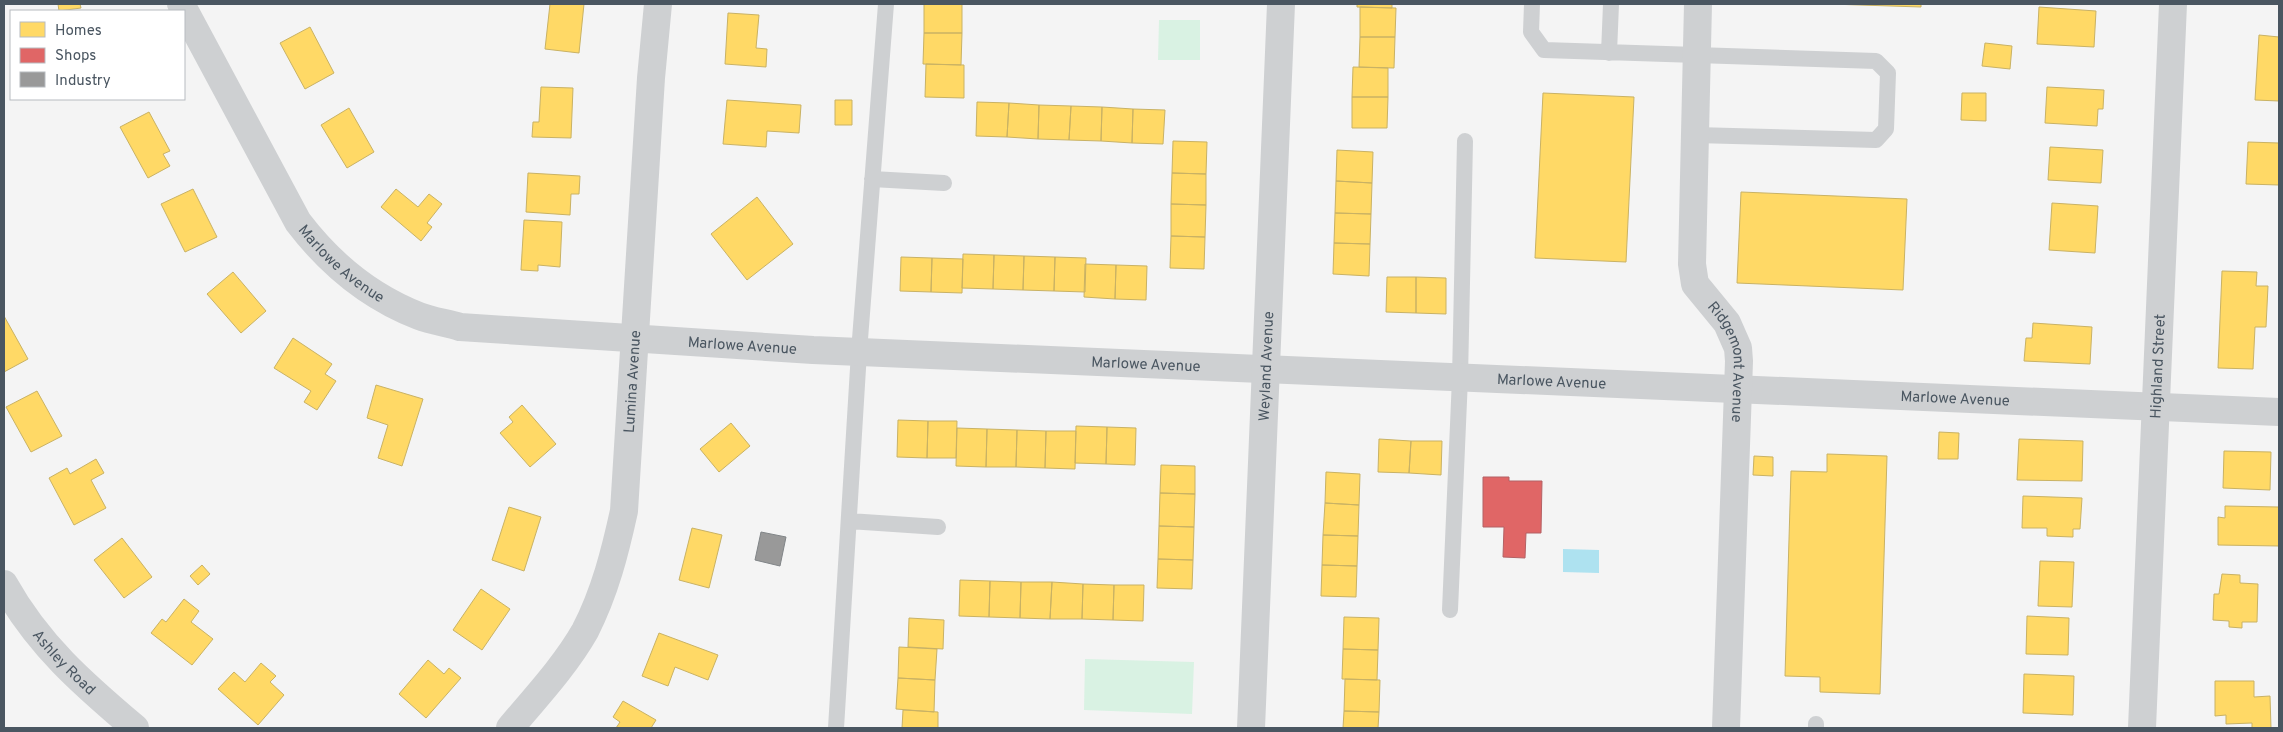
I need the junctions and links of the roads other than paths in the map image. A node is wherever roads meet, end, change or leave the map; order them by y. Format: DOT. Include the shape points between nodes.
graph roads {
  1 [pos="658,4"];
  2 [pos="886,4"];
  3 [pos="1280,4"];
  4 [pos="1532,4"];
  5 [pos="1610,4"];
  6 [pos="1698,4"];
  7 [pos="2173,4"];
  8 [pos="185,11"];
  9 [pos="1609,53"];
  10 [pos="1697,56"];
  11 [pos="1695,135"];
  12 [pos="1465,141"];
  13 [pos="872,179"];
  14 [pos="944,183"];
  15 [pos="635,340"];
  16 [pos="859,352"];
  17 [pos="1266,370"];
  18 [pos="1460,378"];
  19 [pos="1738,389"];
  20 [pos="2156,406"];
  21 [pos="2279,412"];
  22 [pos="849,521"];
  23 [pos="938,527"];
  24 [pos="4,584"];
  25 [pos="1450,610"];
  26 [pos="136,728"];
  27 [pos="510,728"];
  28 [pos="836,728"];
  29 [pos="1251,728"];
  30 [pos="1726,728"];
  31 [pos="2142,728"];
  1 -- 15 [label="street, Lumina Avenue"];
  2 -- 13 [label="lane"];
  3 -- 17 [label="street, Weyland Avenue"];
  4 -- 9 [label="lane" via="1531,32 1544,50"];
  5 -- 9 [label="lane"];
  6 -- 10 [label="street, Ridgemont Avenue"];
  7 -- 20 [label="street, Highland Street"];
  8 -- 15 [label="street, Marlowe Avenue" via="298,222 343,272 380,298 420,316 460,327"];
  9 -- 10 [label="lane"];
  10 -- 11 [label="street, Ridgemont Avenue"];
  10 -- 11 [label="lane" via="1876,61 1888,73 1886,129 1876,140"];
  11 -- 19 [label="street, Ridgemont Avenue" via="1692,264 1695,284 1727,323 1738,348"];
  12 -- 18 [label="lane"];
  13 -- 14 [label="lane"];
  13 -- 16 [label="lane"];
  15 -- 16 [label="street, Marlowe Avenue"];
  15 -- 27 [label="street, Lumina Avenue" via="624,511 609,575 585,631"];
  16 -- 17 [label="street, Marlowe Avenue"];
  16 -- 22 [label="lane"];
  17 -- 18 [label="street, Marlowe Avenue"];
  17 -- 29 [label="street, Weyland Avenue"];
  18 -- 19 [label="street, Marlowe Avenue"];
  18 -- 25 [label="lane"];
  19 -- 20 [label="street, Marlowe Avenue"];
  19 -- 30 [label="street, Ridgemont Avenue"];
  20 -- 21 [label="street, Marlowe Avenue"];
  20 -- 31 [label="street, Highland Street"];
  22 -- 23 [label="lane"];
  22 -- 28 [label="lane"];
  24 -- 26 [label="street, Ashley Road" via="29,625 78,680"];
}
